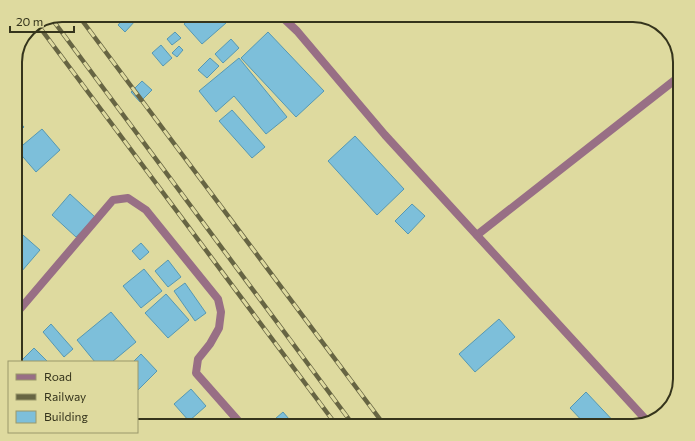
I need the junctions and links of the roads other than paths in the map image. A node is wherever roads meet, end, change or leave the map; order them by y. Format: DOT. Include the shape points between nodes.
graph roads {
  1 [pos="287,22"];
  2 [pos="673,81"];
  3 [pos="477,235"];
  4 [pos="22,307"];
  5 [pos="644,418"];
  6 [pos="237,419"];
  1 -- 3 [label="street" via="385,135"];
  2 -- 3 [label="street"];
  3 -- 5 [label="street"];
  4 -- 6 [label="street" via="113,200 128,198 146,210 218,299 221,312 219,328 198,359 196,373"];
}
